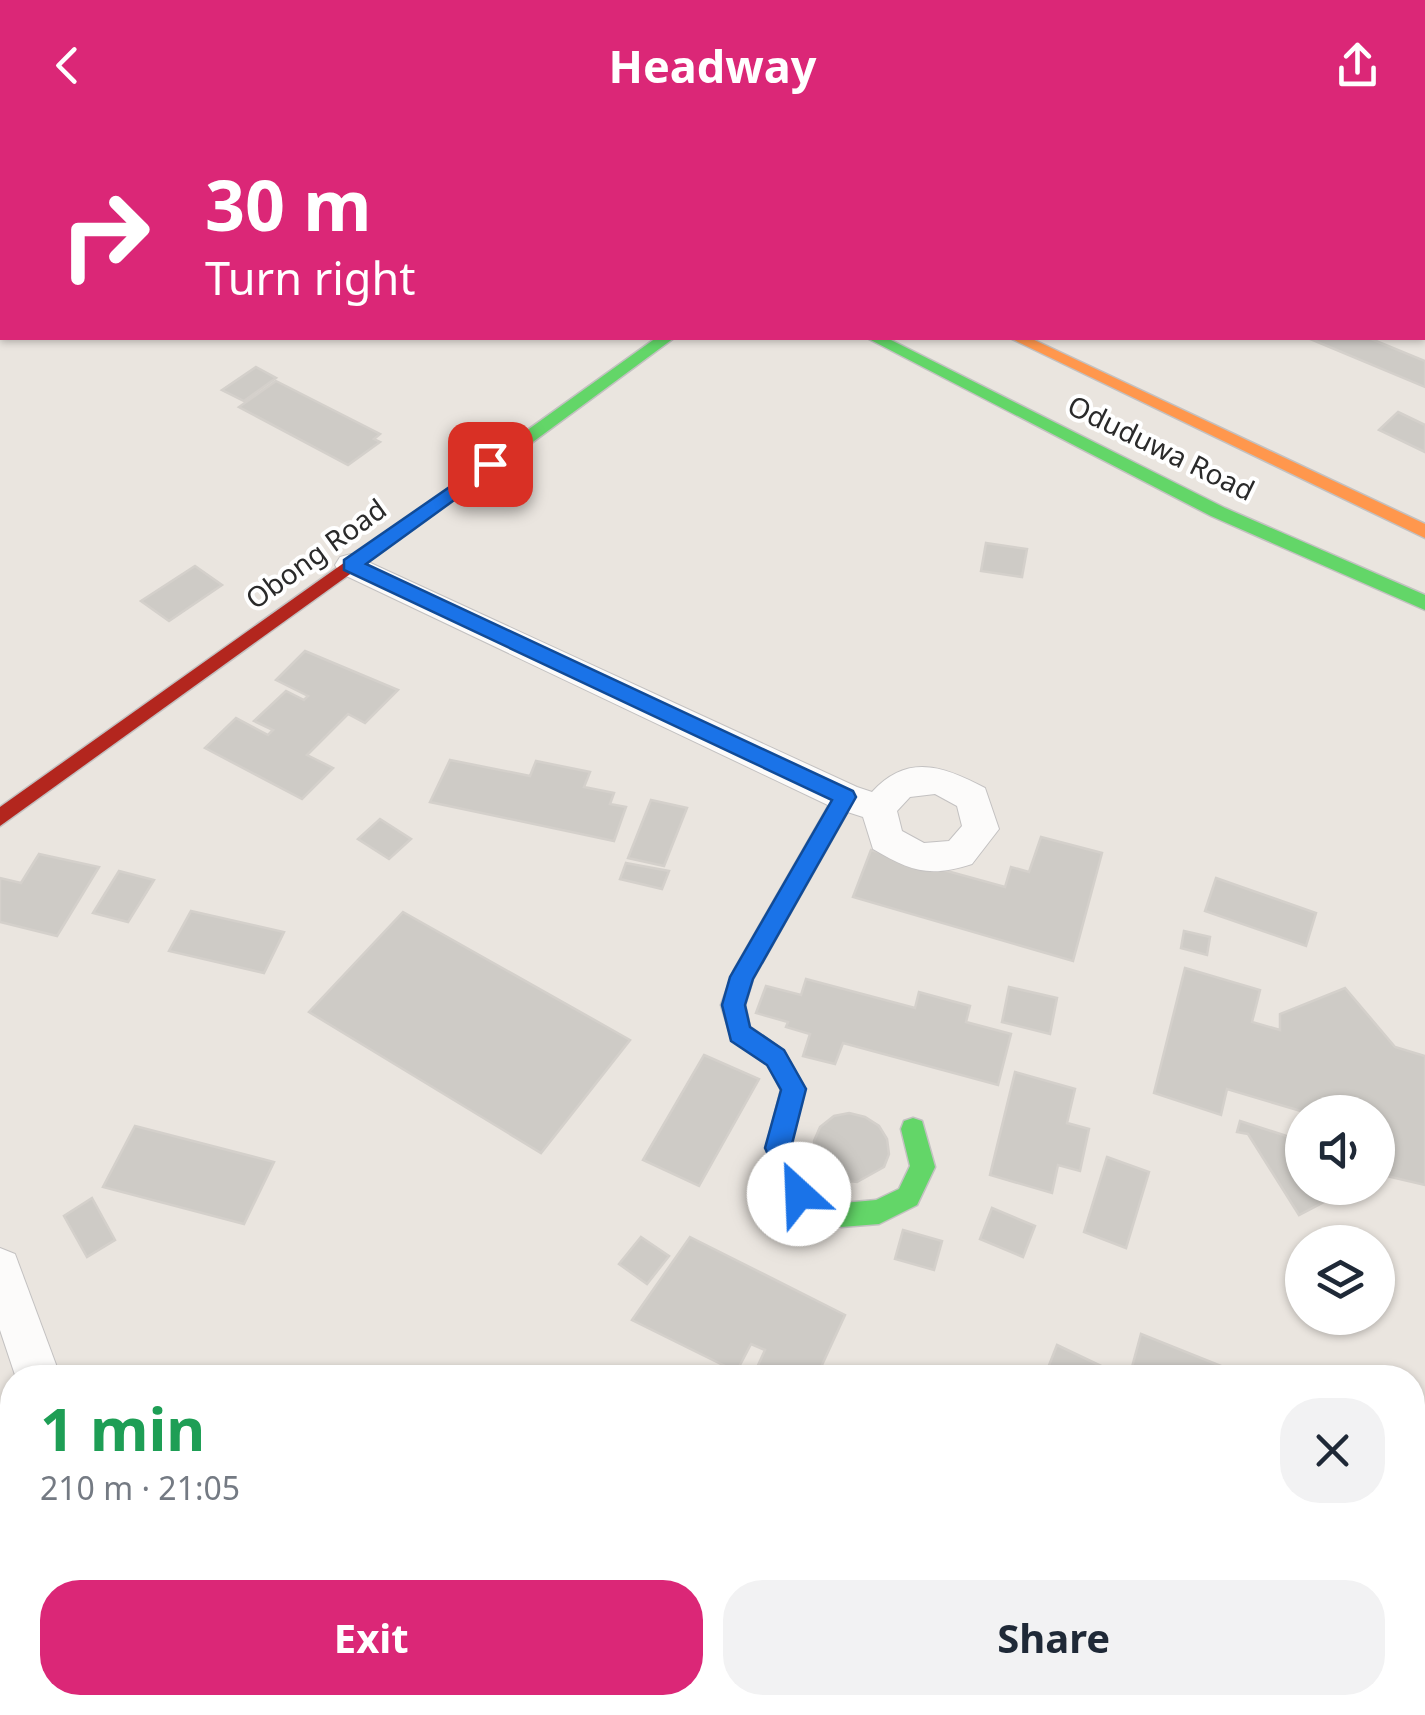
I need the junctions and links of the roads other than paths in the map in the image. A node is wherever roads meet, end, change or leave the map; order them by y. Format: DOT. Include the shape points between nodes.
graph roads {
  1 [pos="663,340"];
  2 [pos="879,340"];
  3 [pos="1022,340"];
  4 [pos="1425,532"];
  5 [pos="351,565"];
  6 [pos="1363,576"];
  7 [pos="1425,603"];
  8 [pos="1419,630"];
  9 [pos="862,802"];
  10 [pos="0,818"];
  11 [pos="913,1129"];
  12 [pos="0,1268"];
  13 [pos="34,1365"];
  1 -- 5 [label="street, Obong Road"];
  2 -- 6 [label="street, Oduduwa Road" via="1218,512"];
  3 -- 4 [label="street, Oduduwa Road"];
  5 -- 9 [label="street"];
  5 -- 10 [label="street, Obong Road"];
  6 -- 7 [label="street, Oduduwa Road"];
  6 -- 8 [label="street"];
  9 -- 11 [label="street" via="742,977 734,1005 740,1033 776,1058 794,1089 778,1148 799,1194 842,1214 878,1212 908,1198 923,1168"];
  12 -- 13 [label="street"];
}
